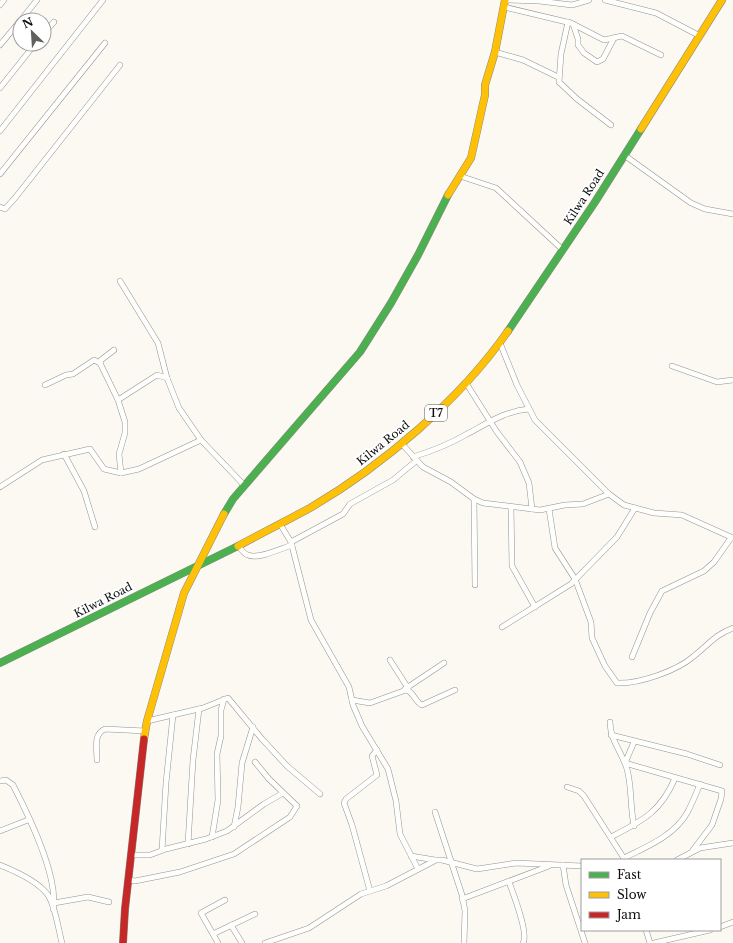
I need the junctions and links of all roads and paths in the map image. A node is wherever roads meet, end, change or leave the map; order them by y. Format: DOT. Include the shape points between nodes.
graph roads {
  1 [pos="4,0"];
  2 [pos="37,0"];
  3 [pos="103,0"];
  4 [pos="589,0"];
  5 [pos="605,0"];
  6 [pos="722,0"];
  7 [pos="505,3"];
  8 [pos="0,4"];
  9 [pos="27,12"];
  10 [pos="571,23"];
  11 [pos="12,30"];
  12 [pos="700,36"];
  13 [pos="614,38"];
  14 [pos="105,43"];
  15 [pos="0,45"];
  16 [pos="29,52"];
  17 [pos="495,52"];
  18 [pos="661,54"];
  19 [pos="120,65"];
  20 [pos="558,77"];
  21 [pos="0,88"];
  22 [pos="611,125"];
  23 [pos="0,131"];
  24 [pos="624,155"];
  25 [pos="0,174"];
  26 [pos="460,176"];
  27 [pos="0,207"];
  28 [pos="733,214"];
  29 [pos="563,250"];
  30 [pos="120,281"];
  31 [pos="500,343"];
  32 [pos="114,350"];
  33 [pos="100,363"];
  34 [pos="672,366"];
  35 [pos="167,378"];
  36 [pos="733,380"];
  37 [pos="466,383"];
  38 [pos="45,385"];
  39 [pos="118,400"];
  40 [pos="529,409"];
  41 [pos="490,421"];
  42 [pos="201,440"];
  43 [pos="402,444"];
  44 [pos="64,454"];
  45 [pos="414,459"];
  46 [pos="121,473"];
  47 [pos="244,485"];
  48 [pos="0,487"];
  49 [pos="609,494"];
  50 [pos="474,499"];
  51 [pos="511,507"];
  52 [pos="635,508"];
  53 [pos="549,509"];
  54 [pos="532,510"];
  55 [pos="280,524"];
  56 [pos="95,527"];
  57 [pos="732,538"];
  58 [pos="292,544"];
  59 [pos="238,546"];
  60 [pos="198,564"];
  61 [pos="575,579"];
  62 [pos="475,585"];
  63 [pos="535,607"];
  64 [pos="502,627"];
  65 [pos="733,628"];
  66 [pos="632,657"];
  67 [pos="390,660"];
  68 [pos="0,663"];
  69 [pos="444,663"];
  70 [pos="406,689"];
  71 [pos="455,690"];
  72 [pos="224,699"];
  73 [pos="352,700"];
  74 [pos="199,709"];
  75 [pos="173,715"];
  76 [pos="147,721"];
  77 [pos="610,722"];
  78 [pos="253,727"];
  79 [pos="145,731"];
  80 [pos="611,735"];
  81 [pos="634,742"];
  82 [pos="377,750"];
  83 [pos="97,760"];
  84 [pos="255,762"];
  85 [pos="625,763"];
  86 [pos="720,765"];
  87 [pos="675,778"];
  88 [pos="0,781"];
  89 [pos="700,784"];
  90 [pos="567,787"];
  91 [pos="283,793"];
  92 [pos="320,794"];
  93 [pos="435,812"];
  94 [pos="28,820"];
  95 [pos="234,826"];
  96 [pos="634,826"];
  97 [pos="0,831"];
  98 [pos="212,837"];
  99 [pos="611,837"];
  100 [pos="733,843"];
  101 [pos="188,844"];
  102 [pos="162,850"];
  103 [pos="693,850"];
  104 [pos="132,855"];
  105 [pos="411,856"];
  106 [pos="624,859"];
  107 [pos="679,859"];
  108 [pos="436,860"];
  109 [pos="453,862"];
  110 [pos="0,865"];
  111 [pos="550,865"];
  112 [pos="563,865"];
  113 [pos="581,866"];
  114 [pos="418,869"];
  115 [pos="129,880"];
  116 [pos="509,882"];
  117 [pos="370,891"];
  118 [pos="462,899"];
  119 [pos="225,900"];
  120 [pos="109,902"];
  121 [pos="54,906"];
  122 [pos="255,914"];
  123 [pos="733,922"];
  124 [pos="231,925"];
  125 [pos="721,927"];
  126 [pos="581,931"];
  127 [pos="581,931"];
  128 [pos="646,931"];
  129 [pos="706,931"];
  130 [pos="213,934"];
  131 [pos="62,943"];
  132 [pos="123,943"];
  133 [pos="218,943"];
  134 [pos="242,943"];
  135 [pos="265,943"];
  136 [pos="464,943"];
  137 [pos="523,943"];
  138 [pos="585,943"];
  139 [pos="650,943"];
  140 [pos="654,943"];
  1 -- 8 [label="street"];
  2 -- 9 [label="street"];
  3 -- 23 [label="street"];
  4 -- 7 [label="street" via="572,5 539,1"];
  5 -- 12 [label="street" via="656,13"];
  6 -- 12 [label="main road, Kilwa Road / T7"];
  7 -- 10 [label="street"];
  7 -- 17 [label="main road"];
  10 -- 13 [label="street" via="604,40"];
  10 -- 13 [label="street" via="578,45 597,62 603,59"];
  10 -- 20 [label="street" via="563,42"];
  11 -- 15 [label="street"];
  12 -- 24 [label="main road, Kilwa Road / T7"];
  13 -- 18 [label="street" via="622,36"];
  14 -- 25 [label="street"];
  16 -- 21 [label="street"];
  17 -- 20 [label="street" via="523,60"];
  17 -- 26 [label="main road" via="485,85 473,152"];
  19 -- 27 [label="street" via="15,198 5,209"];
  20 -- 22 [label="street" via="562,86"];
  24 -- 28 [label="street" via="692,203 705,209"];
  24 -- 29 [label="main road, Kilwa Road / T7"];
  26 -- 29 [label="street" via="496,188"];
  26 -- 47 [label="main road" via="441,206 418,255 391,303 360,352"];
  29 -- 31 [label="main road, Kilwa Road / T7"];
  30 -- 35 [label="street" via="158,343"];
  31 -- 37 [label="main road, Kilwa Road / T7"];
  31 -- 40 [label="street"];
  32 -- 33 [label="street"];
  33 -- 38 [label="street" via="94,360 73,374"];
  33 -- 39 [label="street"];
  34 -- 36 [label="street" via="717,382"];
  35 -- 39 [label="street" via="158,375"];
  35 -- 42 [label="street" via="179,408"];
  37 -- 41 [label="street"];
  37 -- 43 [label="main road, Kilwa Road / T7"];
  39 -- 46 [label="street" via="125,425 119,454"];
  40 -- 41 [label="street" via="518,409"];
  40 -- 49 [label="street" via="535,420"];
  41 -- 45 [label="street" via="453,442"];
  41 -- 54 [label="street" via="520,462 529,483"];
  42 -- 46 [label="street" via="145,467"];
  42 -- 47 [label="street"];
  43 -- 45 [label="street"];
  43 -- 55 [label="main road, Kilwa Road / T7" via="338,491"];
  44 -- 46 [label="street" via="90,449 104,469"];
  44 -- 48 [label="street" via="42,460"];
  44 -- 56 [label="street" via="84,491"];
  45 -- 50 [label="street" via="431,473 450,482"];
  45 -- 58 [label="street" via="393,480 350,504 343,514"];
  47 -- 60 [label="main road" via="226,509"];
  49 -- 52 [label="street" via="624,505"];
  49 -- 53 [label="street" via="583,504"];
  50 -- 51 [label="street" via="483,503"];
  50 -- 62 [label="street"];
  51 -- 54 [label="street"];
  51 -- 63 [label="street" via="512,566"];
  52 -- 57 [label="street" via="654,513 682,515"];
  52 -- 61 [label="street" via="617,537"];
  53 -- 54 [label="street"];
  53 -- 61 [label="street" via="555,548"];
  55 -- 58 [label="street"];
  55 -- 59 [label="main road, Kilwa Road / T7"];
  57 -- 66 [label="street" via="704,571 662,590"];
  58 -- 59 [label="street" via="264,555 254,556 248,555"];
  58 -- 73 [label="street" via="312,620 349,687"];
  59 -- 60 [label="main road, Kilwa Road / T7"];
  60 -- 68 [label="main road, Kilwa Road / T7"];
  60 -- 76 [label="main road" via="178,611"];
  61 -- 63 [label="street"];
  61 -- 65 [label="street" via="591,622 592,638 605,666 618,683 651,677 682,665 715,636"];
  63 -- 64 [label="street"];
  67 -- 70 [label="street"];
  69 -- 70 [label="street"];
  70 -- 71 [label="street" via="422,705"];
  70 -- 73 [label="street" via="370,703"];
  72 -- 74 [label="street"];
  72 -- 78 [label="street" via="230,699"];
  72 -- 98 [label="street" via="217,754 218,800"];
  73 -- 82 [label="street" via="362,726"];
  74 -- 75 [label="street"];
  74 -- 101 [label="street"];
  75 -- 76 [label="street"];
  75 -- 102 [label="street"];
  76 -- 79 [label="main road"];
  77 -- 80 [label="street"];
  78 -- 92 [label="street" via="287,766"];
  78 -- 95 [label="street" via="242,763"];
  79 -- 83 [label="street" via="100,731 97,737"];
  79 -- 104 [label="main road"];
  80 -- 81 [label="street"];
  80 -- 85 [label="street"];
  81 -- 85 [label="street"];
  81 -- 86 [label="street" via="687,754"];
  82 -- 105 [label="street" via="388,769 396,801 400,834"];
  82 -- 117 [label="street" via="372,756 377,775 344,803"];
  84 -- 91 [label="street"];
  85 -- 87 [label="street"];
  85 -- 96 [label="street"];
  87 -- 89 [label="street"];
  87 -- 96 [label="street" via="657,810"];
  88 -- 94 [label="street" via="6,780 13,785"];
  89 -- 103 [label="street" via="721,790 723,793 712,825"];
  89 -- 106 [label="street" via="687,813 677,825 654,843"];
  90 -- 99 [label="street" via="584,796"];
  91 -- 95 [label="street"];
  91 -- 115 [label="street" via="297,806 291,816 241,851 180,872"];
  93 -- 109 [label="street"];
  94 -- 97 [label="street"];
  94 -- 121 [label="street" via="51,874"];
  95 -- 98 [label="street"];
  96 -- 99 [label="street"];
  98 -- 101 [label="street"];
  99 -- 106 [label="street"];
  100 -- 103 [label="street"];
  101 -- 102 [label="street"];
  102 -- 104 [label="street" via="150,855"];
  103 -- 107 [label="street"];
  104 -- 115 [label="main road"];
  105 -- 108 [label="street"];
  105 -- 114 [label="street"];
  108 -- 109 [label="street"];
  108 -- 114 [label="street"];
  109 -- 111 [label="street" via="477,869 516,863"];
  109 -- 118 [label="street"];
  110 -- 121 [label="street" via="42,889"];
  111 -- 112 [label="street"];
  111 -- 116 [label="street"];
  112 -- 113 [label="street"];
  112 -- 127 [label="street" via="566,885"];
  114 -- 117 [label="street" via="386,886"];
  115 -- 132 [label="main road"];
  116 -- 118 [label="street"];
  116 -- 137 [label="street" via="518,907 524,935"];
  117 -- 135 [label="street" via="346,902 309,928"];
  118 -- 136 [label="street" via="465,911"];
  119 -- 130 [label="street" via="201,913"];
  120 -- 121 [label="street" via="88,897"];
  121 -- 131 [label="street"];
  122 -- 124 [label="street"];
  123 -- 125 [label="street"];
  124 -- 130 [label="street"];
  124 -- 134 [label="street"];
  126 -- 138 [label="street"];
  128 -- 139 [label="street"];
  129 -- 140 [label="street"];
  130 -- 133 [label="street"];
}
